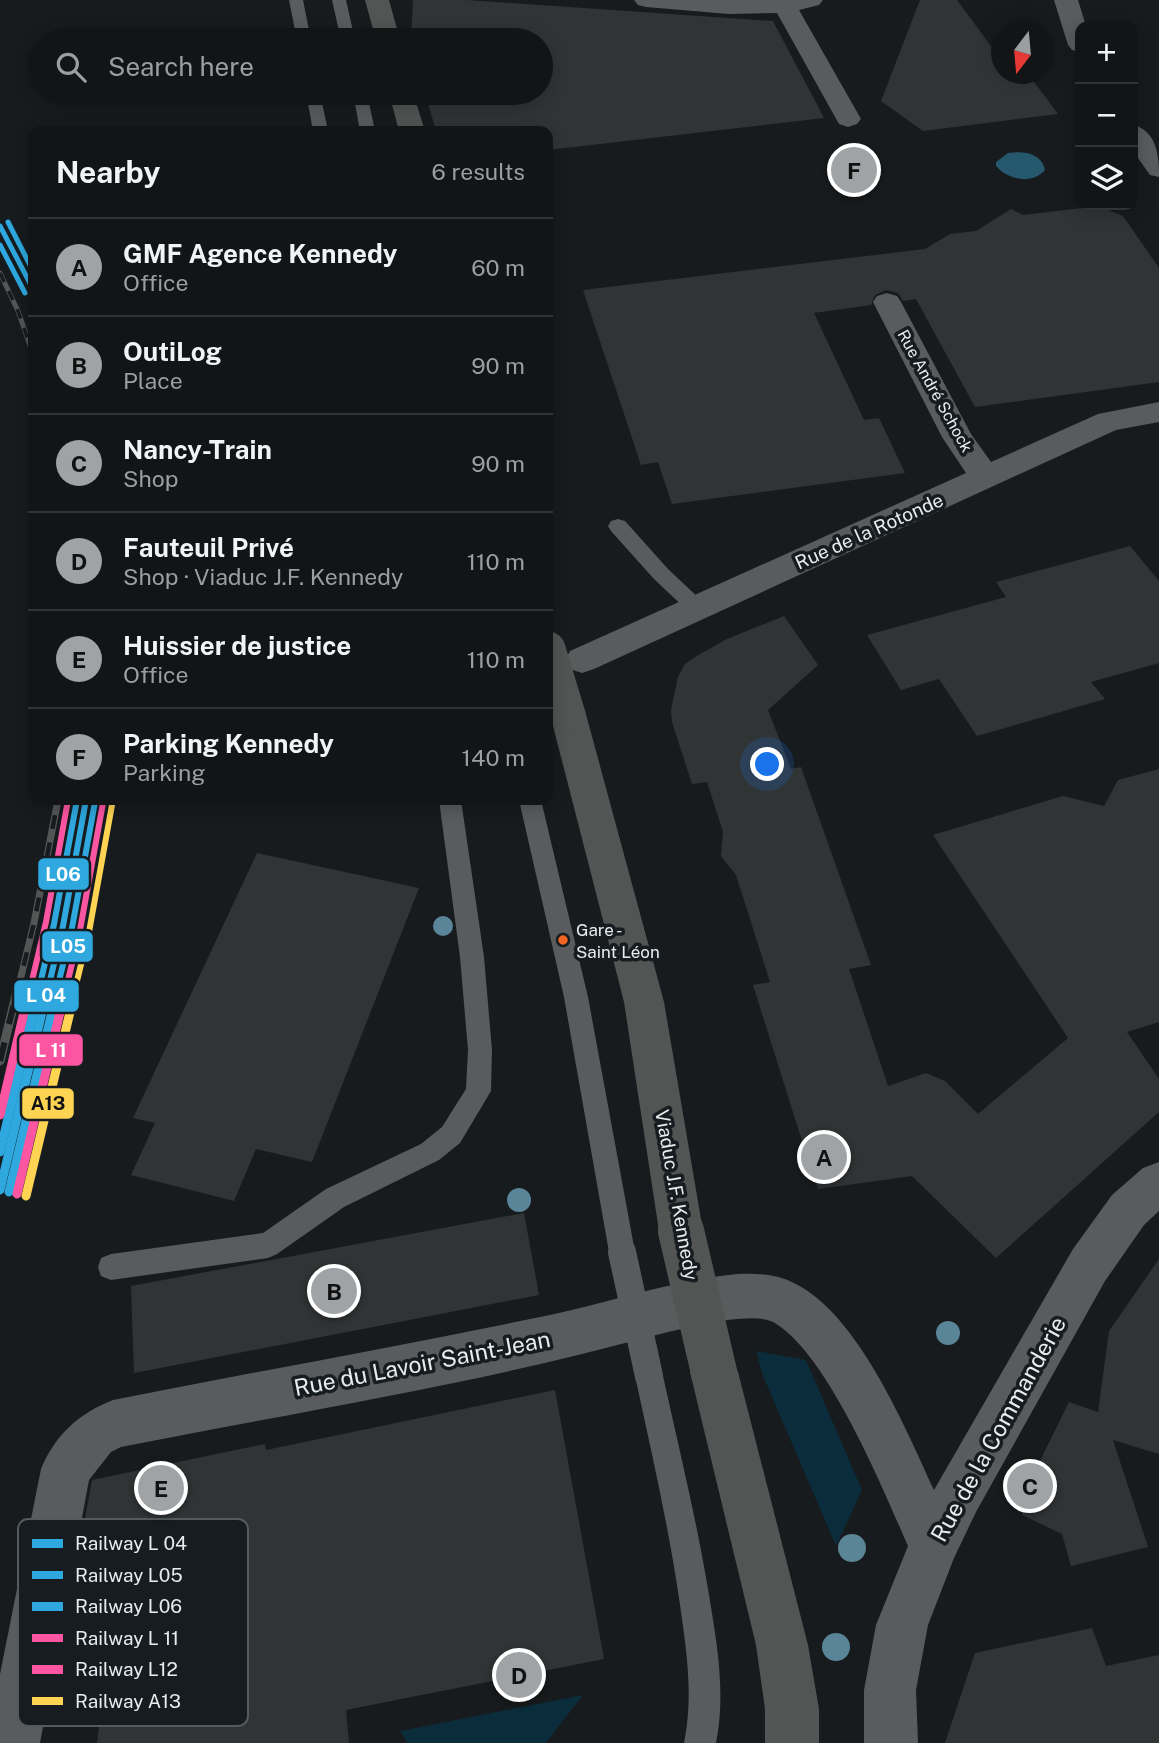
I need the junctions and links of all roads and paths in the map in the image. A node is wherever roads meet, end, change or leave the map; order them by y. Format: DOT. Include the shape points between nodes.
graph roads {
  1 [pos="296,0"];
  2 [pos="339,0"];
  3 [pos="377,0"];
  4 [pos="646,0"];
  5 [pos="811,0"];
  6 [pos="1066,0"];
  7 [pos="777,3"];
  8 [pos="301,28"];
  9 [pos="345,28"];
  10 [pos="385,28"];
  11 [pos="1075,29"];
  12 [pos="316,105"];
  13 [pos="363,105"];
  14 [pos="404,105"];
  15 [pos="848,119"];
  16 [pos="320,126"];
  17 [pos="367,126"];
  18 [pos="411,126"];
  19 [pos="1143,137"];
  20 [pos="1159,169"];
  21 [pos="887,302"];
  22 [pos="1159,412"];
  23 [pos="986,478"];
  24 [pos="618,526"];
  25 [pos="696,607"];
  26 [pos="582,660"];
  27 [pos="553,662"];
  28 [pos="553,665"];
  29 [pos="451,805"];
  30 [pos="531,805"];
  31 [pos="1159,1183"];
  32 [pos="111,1267"];
  33 [pos="56,1519"];
  34 [pos="933,1546"];
  35 [pos="18,1717"];
  36 [pos="13,1743"];
  37 [pos="700,1743"];
  38 [pos="792,1743"];
  39 [pos="891,1743"];
  1 -- 8 [label="lane"];
  2 -- 9 [label="lane"];
  3 -- 10 [label="main road"];
  4 -- 7 [label="street" via="735,7"];
  5 -- 7 [label="street"];
  6 -- 11 [label="street"];
  7 -- 15 [label="street"];
  12 -- 16 [label="lane"];
  13 -- 17 [label="lane"];
  14 -- 18 [label="main road"];
  19 -- 20 [label="street"];
  21 -- 23 [label="street, Rue André Schock" via="957,437"];
  22 -- 23 [label="street, Rue de la Rotonde" via="1110,421"];
  23 -- 25 [label="street, Rue de la Rotonde"];
  24 -- 25 [label="lane"];
  25 -- 26 [label="street, Rue de la Rotonde"];
  26 -- 27 [label="lane"];
  28 -- 38 [label="main road, Viaduc J.F. Kennedy, bridge" via="644,1002 681,1231 782,1645"];
  29 -- 32 [label="lane" via="480,1050 478,1091 451,1135 430,1152 335,1198 268,1245"];
  30 -- 37 [label="lane, bridge" via="576,997 622,1252 687,1556 707,1692"];
  31 -- 34 [label="street, Rue de la Commanderie" via="1128,1210 1089,1265"];
  33 -- 34 [label="street, Rue du Lavoir Saint-Jean" via="66,1469 94,1435 113,1424 583,1331 740,1295 777,1298 802,1312 832,1348 871,1416"];
  34 -- 39 [label="street, Rue de la Commanderie" via="902,1625 890,1690"];
  35 -- 36 [label="street, Rue du Lavoir Saint-Jean"];
}
